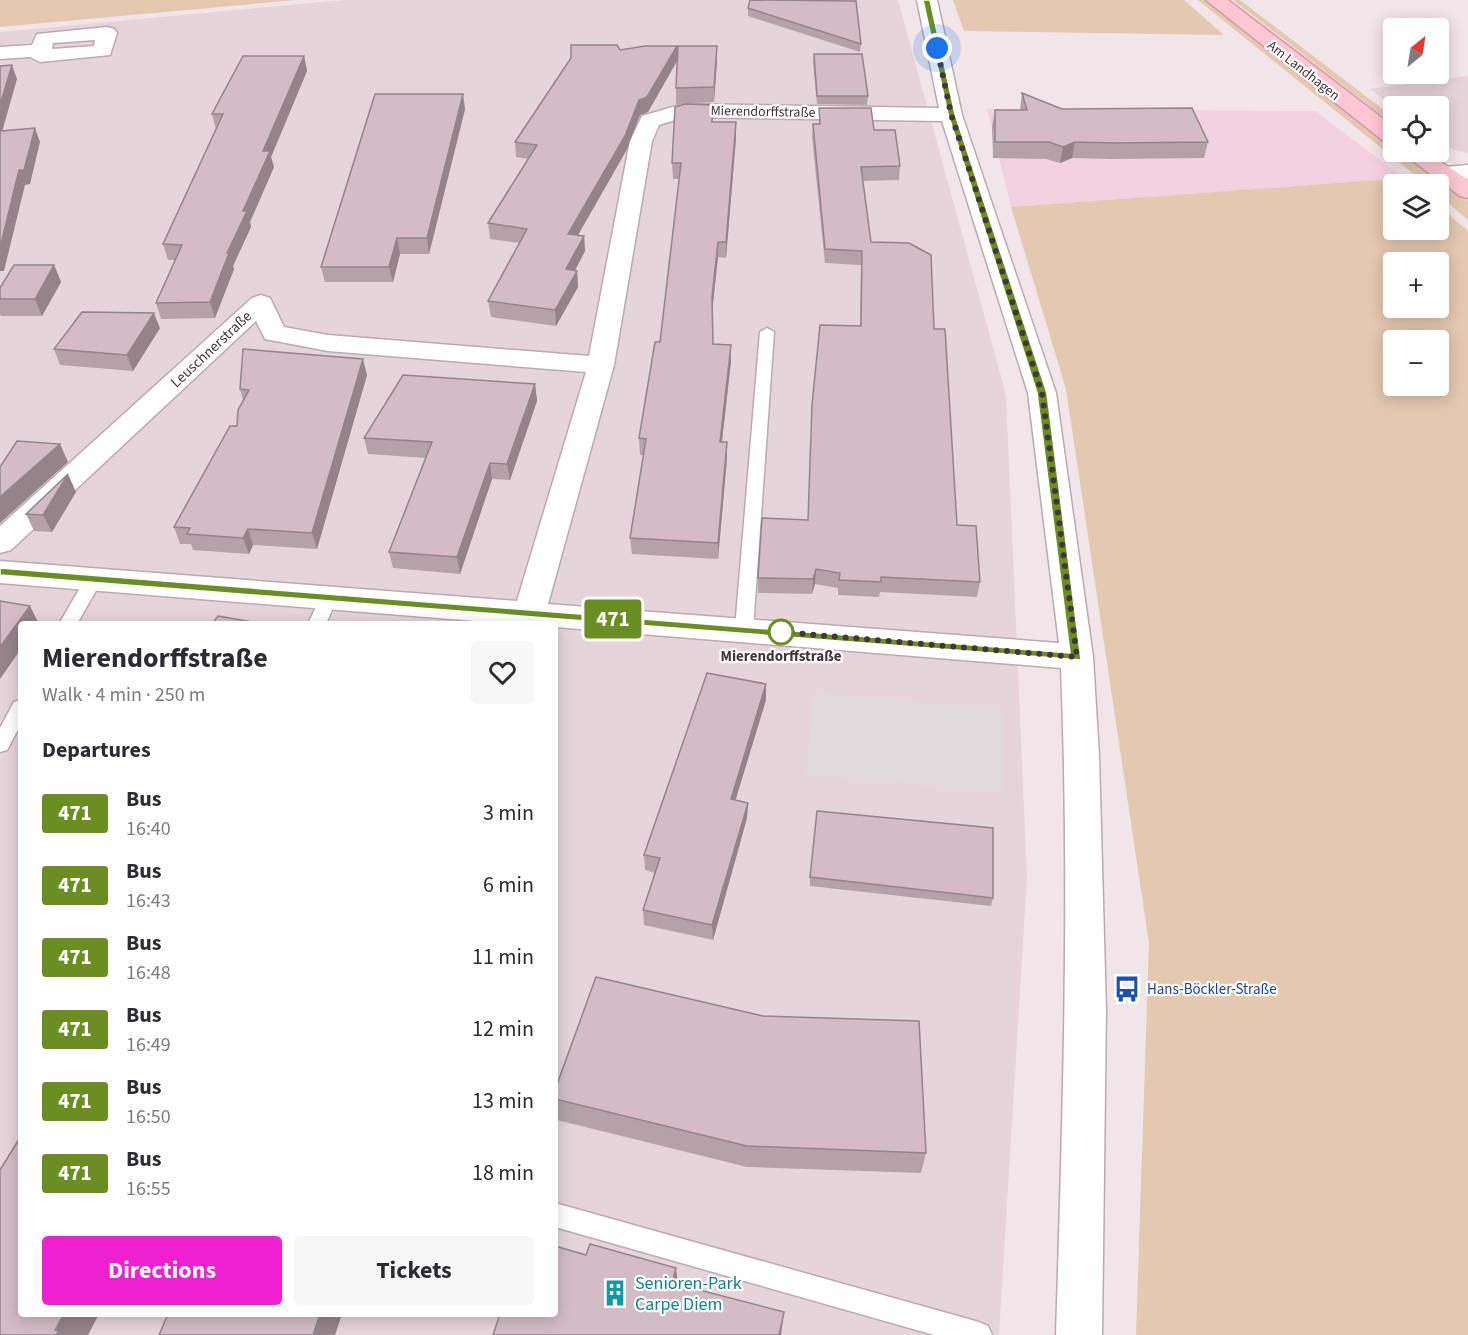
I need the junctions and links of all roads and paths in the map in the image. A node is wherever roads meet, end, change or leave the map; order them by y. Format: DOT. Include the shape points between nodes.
graph roads {
  1 [pos="927,0"];
  2 [pos="1216,0"];
  3 [pos="41,50"];
  4 [pos="0,53"];
  5 [pos="951,114"];
  6 [pos="1383,129"];
  7 [pos="1426,162"];
  8 [pos="1468,172"];
  9 [pos="1441,173"];
  10 [pos="1468,191"];
  11 [pos="767,332"];
  12 [pos="601,365"];
  13 [pos="0,543"];
  14 [pos="0,572"];
  15 [pos="93,580"];
  16 [pos="322,611"];
  17 [pos="530,612"];
  18 [pos="70,621"];
  19 [pos="744,629"];
  20 [pos="1077,657"];
  21 [pos="18,712"];
  22 [pos="0,745"];
  23 [pos="558,1216"];
  24 [pos="979,1335"];
  25 [pos="1078,1335"];
  1 -- 5 [label="street"];
  2 -- 6 [label="street, Am Landhagen"];
  3 -- 4 [label="street"];
  5 -- 12 [label="street, Mierendorffstraße" via="683,110 650,121 641,141"];
  5 -- 20 [label="street" via="1042,393"];
  7 -- 9 [label="street"];
  8 -- 9 [label="street"];
  9 -- 10 [label="street"];
  11 -- 19 [label="lane"];
  12 -- 13 [label="street, Leuschnerstraße" via="328,343 274,333 261,303"];
  12 -- 17 [label="street, Mierendorffstraße"];
  14 -- 15 [label="street"];
  15 -- 16 [label="street"];
  15 -- 18 [label="lane"];
  16 -- 17 [label="street"];
  17 -- 19 [label="street"];
  19 -- 20 [label="street"];
  20 -- 25 [label="street" via="1086,1010"];
  21 -- 22 [label="lane"];
  23 -- 24 [label="lane"];
}
